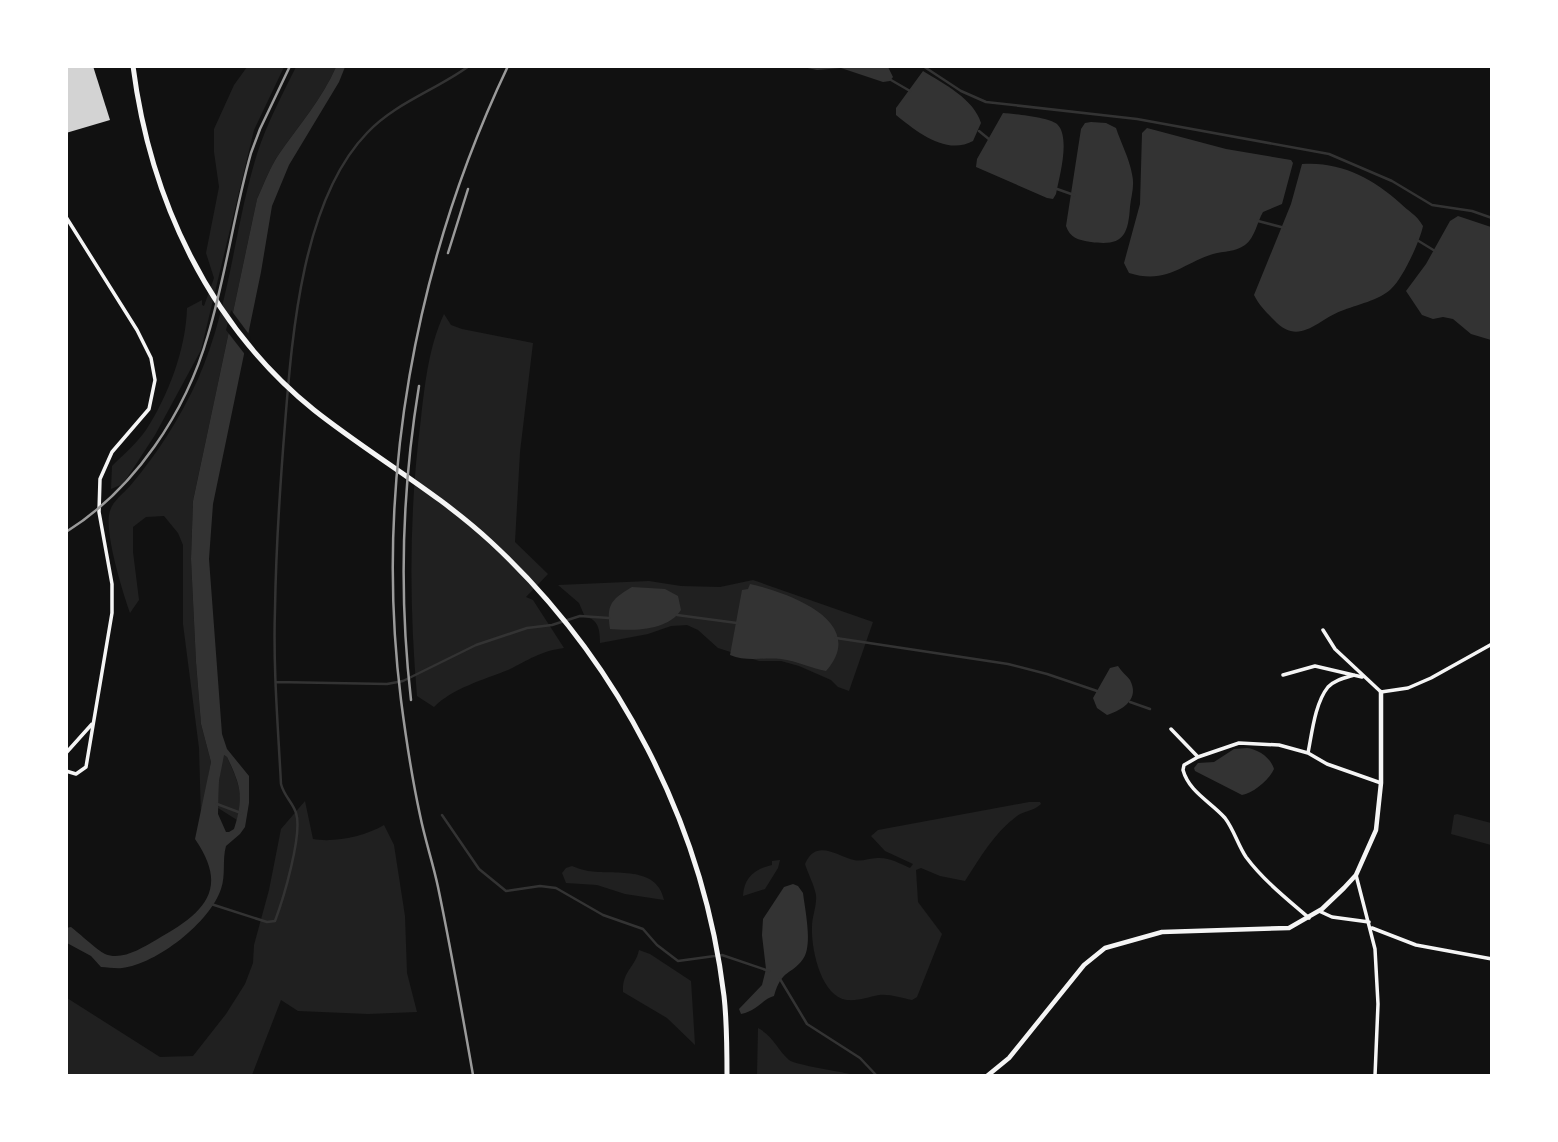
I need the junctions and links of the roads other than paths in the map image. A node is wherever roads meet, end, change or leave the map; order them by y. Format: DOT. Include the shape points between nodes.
graph roads {
  1 [pos="133,66"];
  2 [pos="66,217"];
  3 [pos="1323,630"];
  4 [pos="1492,644"];
  5 [pos="1283,674"];
  6 [pos="1353,675"];
  7 [pos="1364,678"];
  8 [pos="1381,692"];
  9 [pos="94,722"];
  10 [pos="1171,729"];
  11 [pos="66,753"];
  12 [pos="1308,753"];
  13 [pos="1198,757"];
  14 [pos="66,771"];
  15 [pos="1381,783"];
  16 [pos="1356,875"];
  17 [pos="1319,911"];
  18 [pos="1309,918"];
  19 [pos="1369,922"];
  20 [pos="1371,928"];
  21 [pos="1492,959"];
  22 [pos="727,1076"];
  23 [pos="987,1076"];
  24 [pos="1375,1076"];
  1 -- 22 [label="main road" via="138,108 160,188 180,236 206,285 251,348 280,379 345,433 490,541 559,612 625,709 690,846 715,934 725,1000"];
  2 -- 9 [label="street" via="137,330 155,374 149,409 107,460 99,489 112,613"];
  3 -- 7 [label="street"];
  4 -- 8 [label="street" via="1408,688"];
  5 -- 6 [label="street" via="1315,666"];
  6 -- 7 [label="street"];
  6 -- 12 [label="street" via="1326,689"];
  7 -- 8 [label="street"];
  8 -- 15 [label="street"];
  9 -- 11 [label="street"];
  9 -- 14 [label="street" via="86,766 76,774"];
  10 -- 13 [label="street"];
  12 -- 13 [label="street" via="1252,742"];
  12 -- 15 [label="street"];
  13 -- 18 [label="street" via="1183,770 1194,791 1212,803 1247,857"];
  15 -- 16 [label="street" via="1376,830"];
  16 -- 17 [label="street"];
  16 -- 19 [label="street"];
  17 -- 18 [label="street"];
  17 -- 19 [label="street"];
  18 -- 23 [label="street" via="1289,928 1161,932 1105,948 1084,965 1009,1058"];
  19 -- 20 [label="street"];
  20 -- 21 [label="street" via="1416,944"];
  20 -- 24 [label="street" via="1378,1004"];
}
